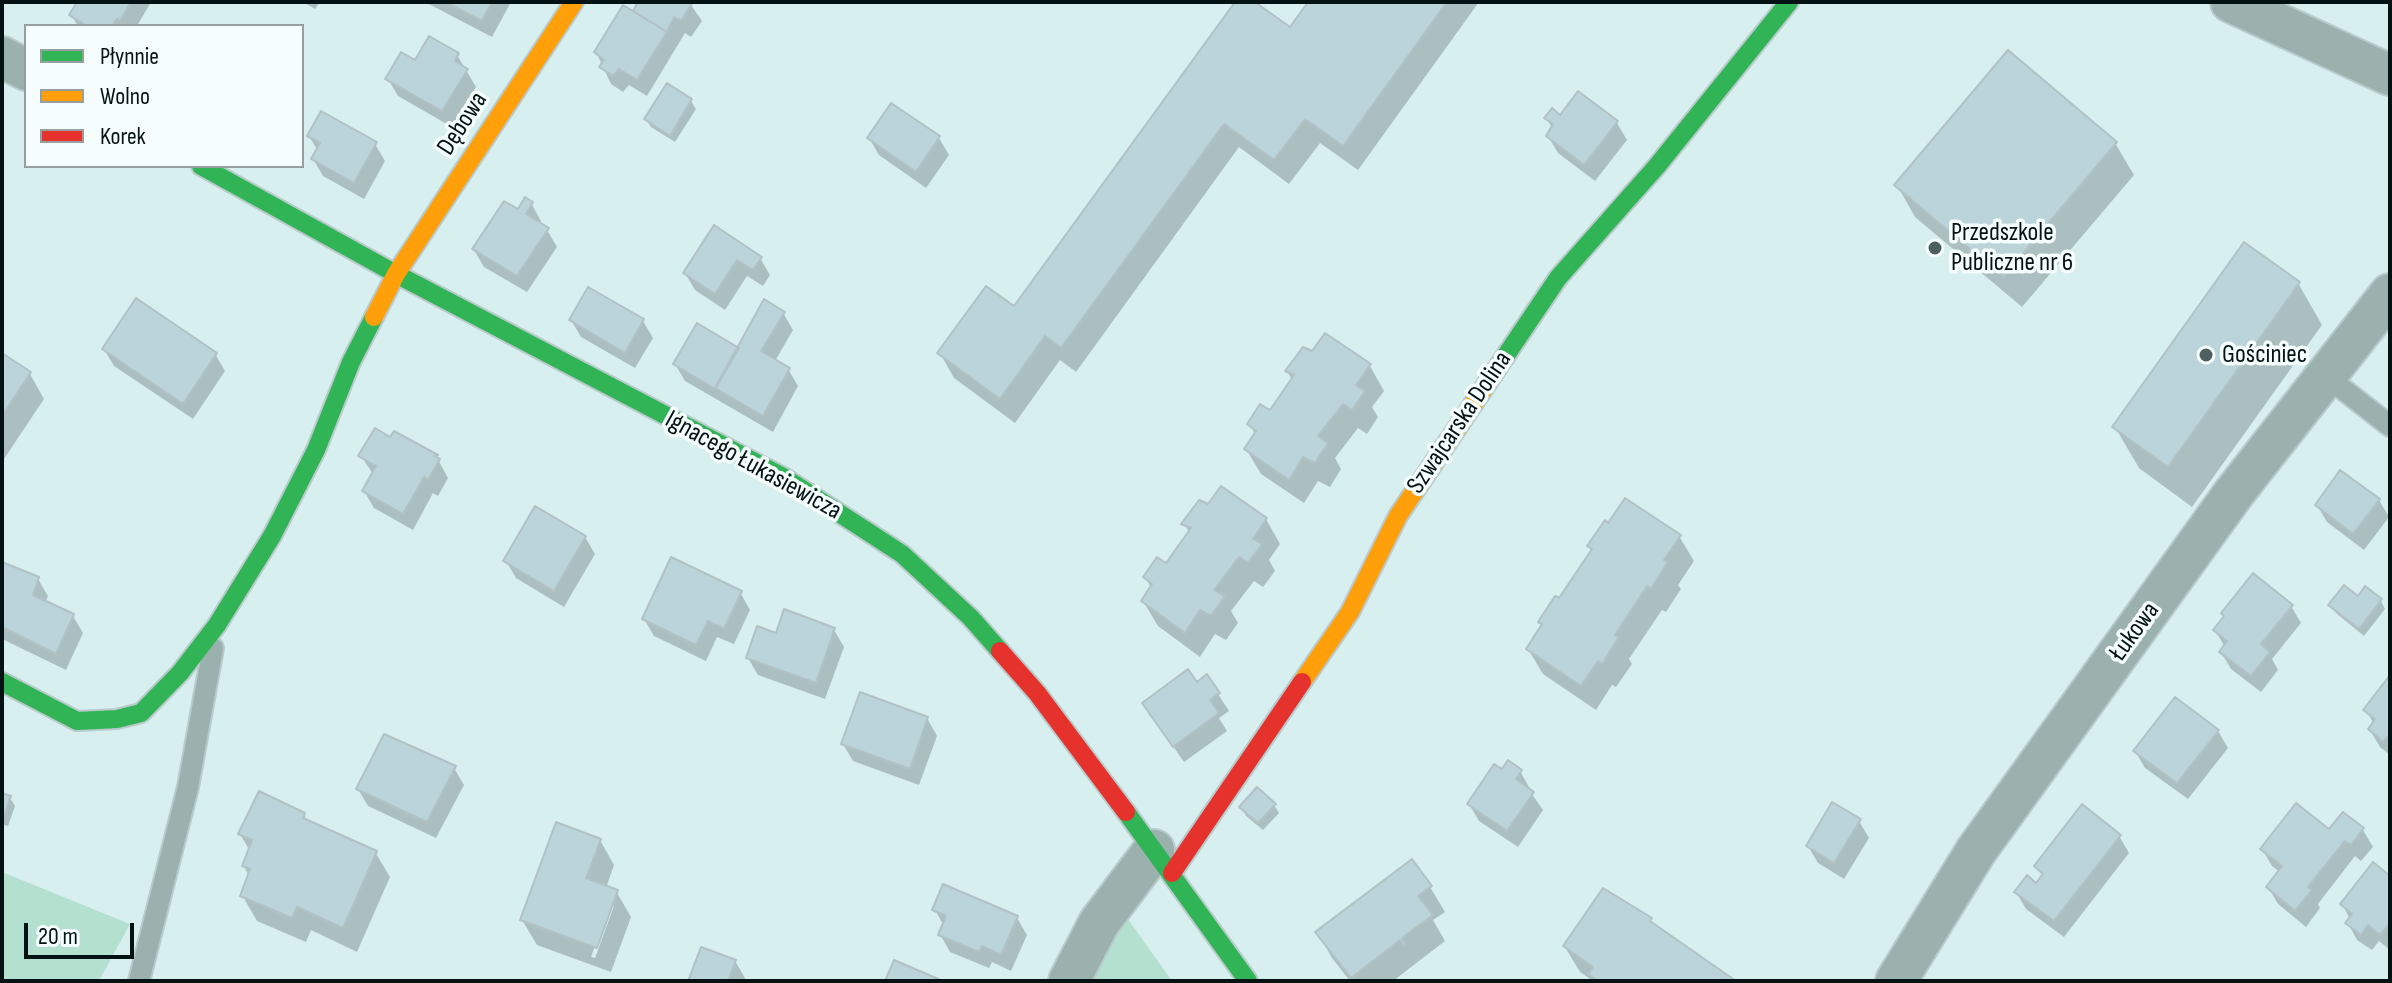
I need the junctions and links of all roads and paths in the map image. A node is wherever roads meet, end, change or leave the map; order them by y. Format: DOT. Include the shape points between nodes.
graph roads {
  1 [pos="574,2"];
  2 [pos="1789,2"];
  3 [pos="2231,2"];
  4 [pos="2,57"];
  5 [pos="24,69"];
  6 [pos="2390,75"];
  7 [pos="205,168"];
  8 [pos="396,274"];
  9 [pos="2390,294"];
  10 [pos="2326,376"];
  11 [pos="2390,426"];
  12 [pos="217,625"];
  13 [pos="2,682"];
  14 [pos="1163,861"];
  15 [pos="139,981"];
  16 [pos="1069,981"];
  17 [pos="1248,981"];
  18 [pos="1896,981"];
  1 -- 8 [label="street, Dębowa"];
  2 -- 14 [label="street, Szwajcarska Dolina" via="1657,166 1558,278 1398,516 1350,612"];
  3 -- 6 [label="street"];
  4 -- 5 [label="street"];
  7 -- 8 [label="street, Ignacego Łukasiewicza"];
  8 -- 12 [label="street, Dębowa" via="351,362 316,450 272,536"];
  8 -- 14 [label="street, Ignacego Łukasiewicza" via="785,478 902,554 971,618 1037,693"];
  9 -- 10 [label="street, Łukowa"];
  10 -- 11 [label="lane"];
  10 -- 18 [label="street, Łukowa" via="2234,493 1976,851"];
  12 -- 13 [label="street, Dębowa" via="141,713 77,721"];
  12 -- 15 [label="lane" via="188,787"];
  14 -- 16 [label="street, Szwajcarska Dolina" via="1099,923"];
  14 -- 17 [label="street, Ignacego Łukasiewicza"];
}
